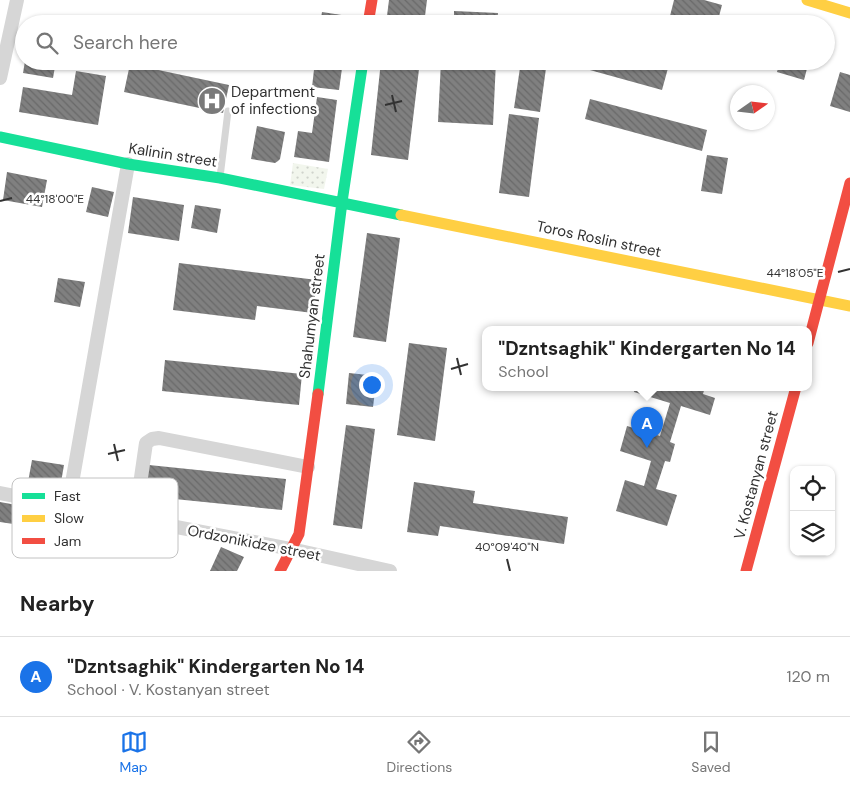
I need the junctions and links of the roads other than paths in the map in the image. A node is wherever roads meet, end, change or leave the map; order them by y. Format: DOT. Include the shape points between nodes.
graph roads {
  1 [pos="17,0"];
  2 [pos="372,0"];
  3 [pos="807,0"];
  4 [pos="850,13"];
  5 [pos="370,15"];
  6 [pos="362,70"];
  7 [pos="0,78"];
  8 [pos="228,111"];
  9 [pos="0,137"];
  10 [pos="128,164"];
  11 [pos="220,178"];
  12 [pos="850,183"];
  13 [pos="342,202"];
  14 [pos="820,300"];
  15 [pos="850,306"];
  16 [pos="812,329"];
  17 [pos="795,391"];
  18 [pos="308,468"];
  19 [pos="73,478"];
  20 [pos="141,478"];
  21 [pos="178,527"];
  22 [pos="291,549"];
  23 [pos="280,571"];
  24 [pos="390,571"];
  25 [pos="746,571"];
  1 -- 7 [label="street"];
  2 -- 5 [label="street"];
  3 -- 4 [label="street"];
  6 -- 13 [label="street, Shahumyan street"];
  8 -- 11 [label="lane"];
  9 -- 10 [label="street, Kalinin street"];
  10 -- 11 [label="street, Kalinin street"];
  10 -- 19 [label="street"];
  11 -- 13 [label="street, Kalinin street"];
  12 -- 14 [label="street"];
  13 -- 14 [label="street, Toros Roslin street"];
  13 -- 18 [label="street, Shahumyan street"];
  14 -- 15 [label="street, Toros Roslin street"];
  14 -- 16 [label="street"];
  17 -- 25 [label="street, V. Kostanyan street"];
  18 -- 20 [label="street" via="159,438 146,443"];
  18 -- 22 [label="street, Shahumyan street" via="299,534"];
  21 -- 22 [label="street, Ordzonikidze street"];
  22 -- 23 [label="street, Shahumyan street"];
  22 -- 24 [label="street, Ordzonikidze street"];
}
